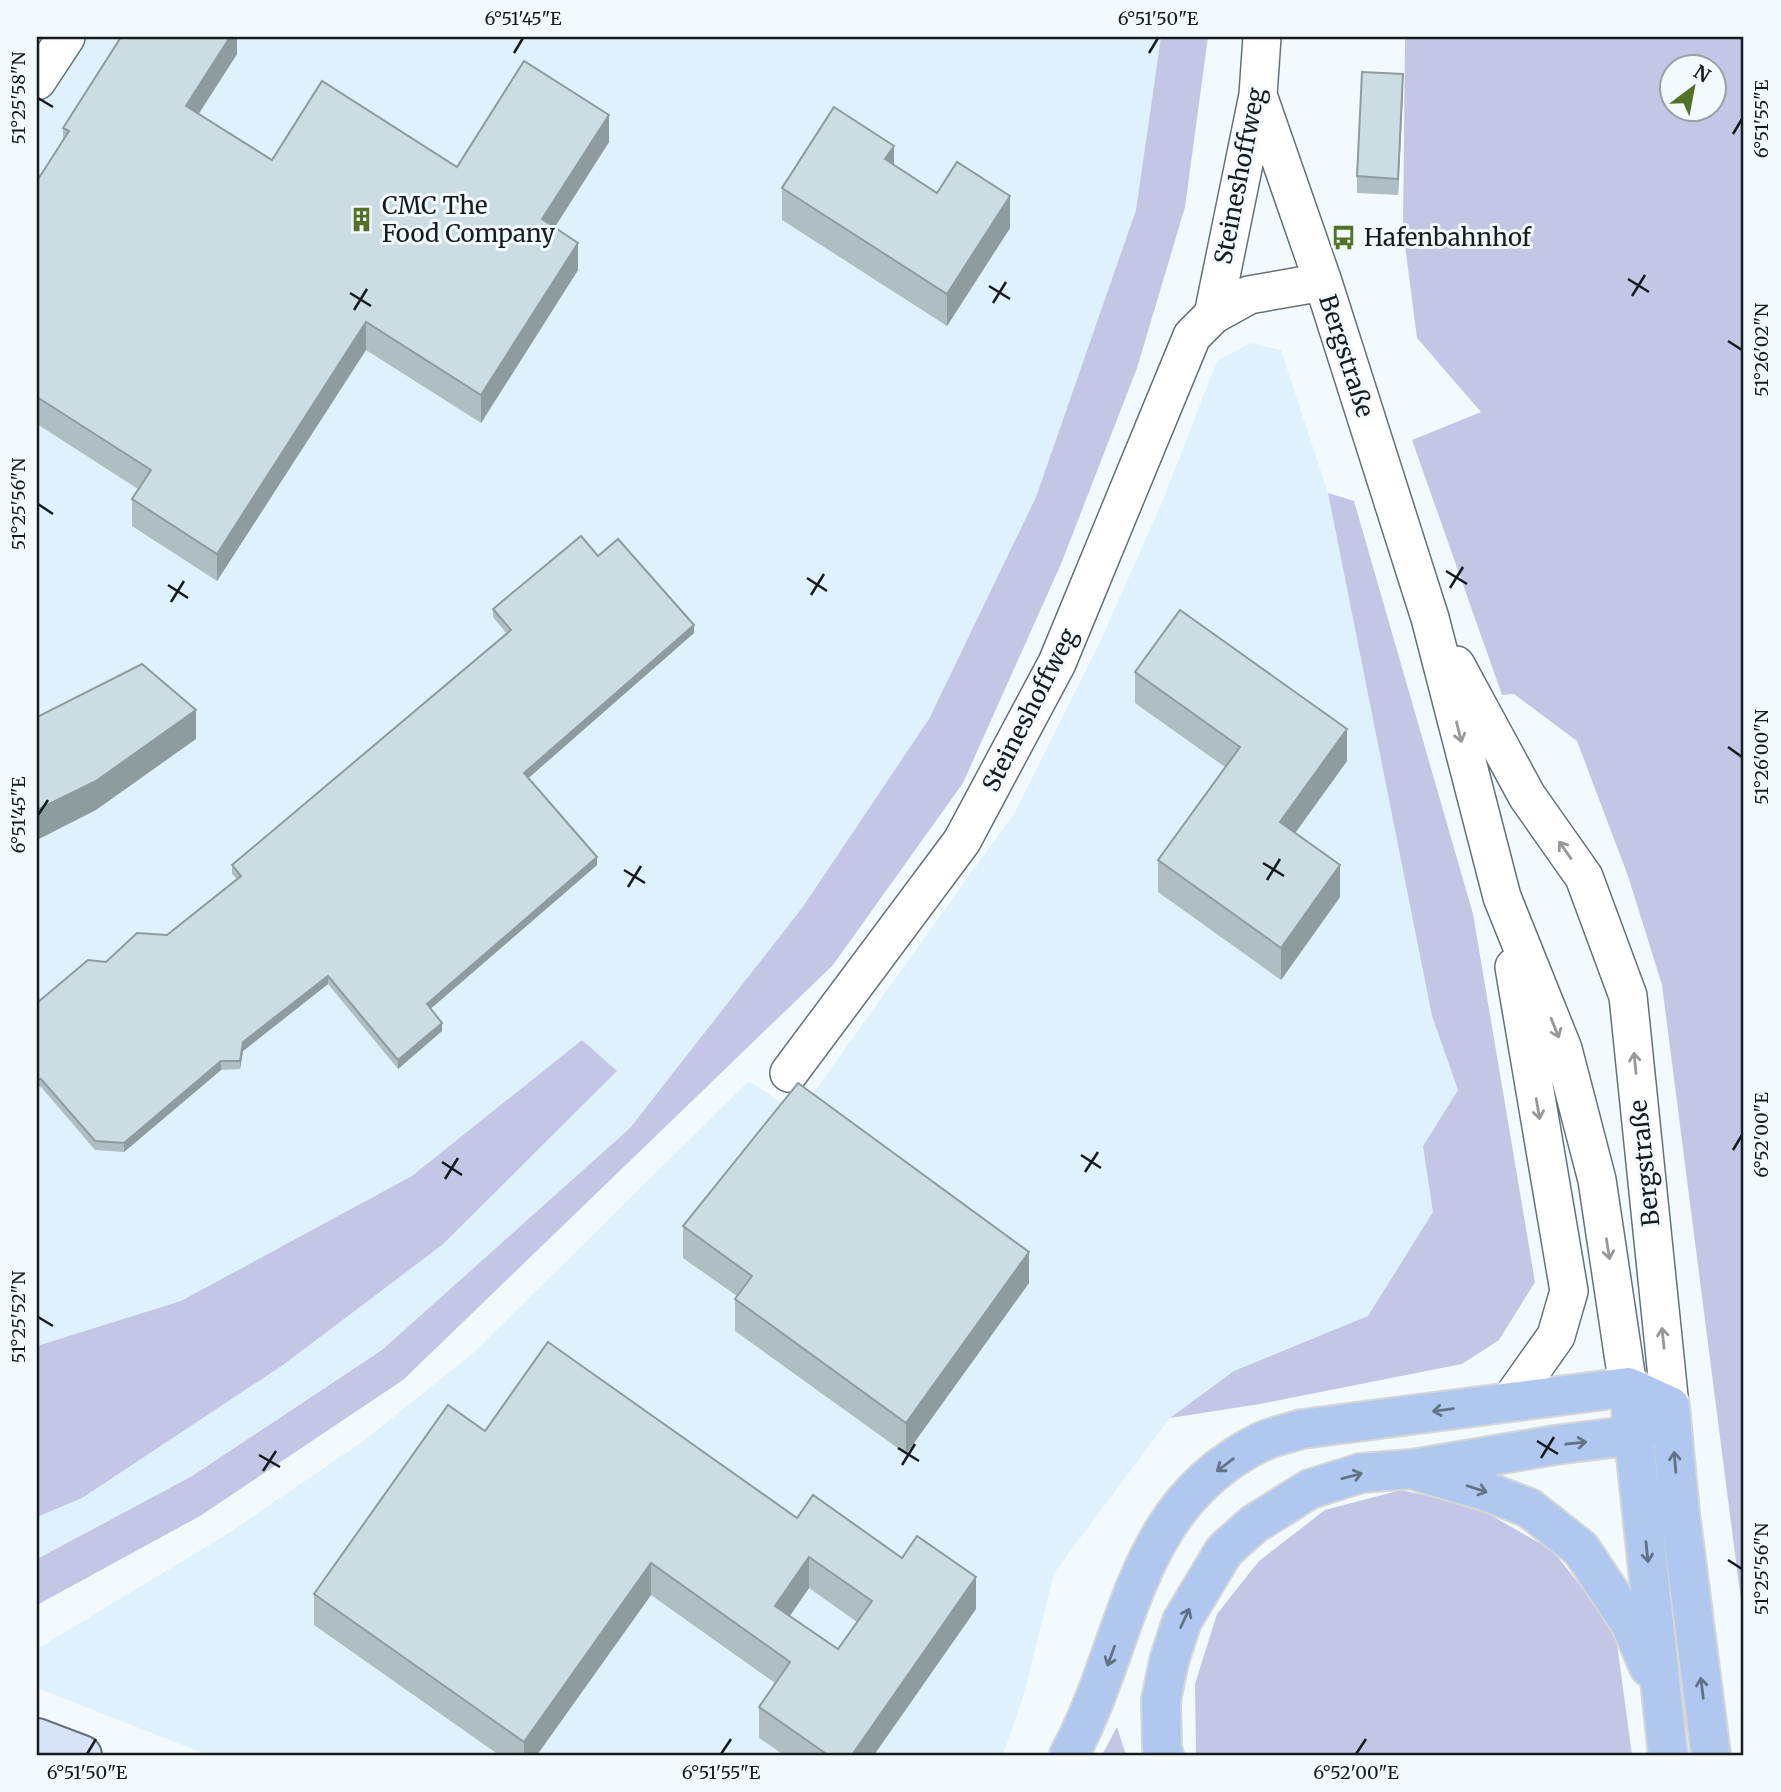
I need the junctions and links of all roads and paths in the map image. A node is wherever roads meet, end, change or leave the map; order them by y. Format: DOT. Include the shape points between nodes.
graph roads {
  1 [pos="66,37"];
  2 [pos="1262,37"];
  3 [pos="37,82"];
  4 [pos="1258,95"];
  5 [pos="1323,282"];
  6 [pos="1213,315"];
  7 [pos="1430,618"];
  8 [pos="1502,897"];
  9 [pos="789,1073"];
  10 [pos="1628,1387"];
  11 [pos="1510,1401"];
  12 [pos="1670,1406"];
  13 [pos="1635,1435"];
  14 [pos="1412,1469"];
  15 [pos="1663,1702"];
  16 [pos="37,1738"];
  17 [pos="82,1755"];
  18 [pos="1069,1755"];
  19 [pos="1164,1755"];
  20 [pos="1668,1755"];
  21 [pos="1711,1755"];
  1 -- 3 [label="street"];
  2 -- 4 [label="street, Steineshoffweg"];
  4 -- 5 [label="street, Bergstraße"];
  4 -- 6 [label="street, Steineshoffweg"];
  5 -- 6 [label="street, Steineshoffweg" via="1249,295"];
  5 -- 7 [label="street, Bergstraße"];
  6 -- 9 [label="street, Steineshoffweg" via="1192,336 1057,663 962,841"];
  7 -- 8 [label="street, Bergstraße, one-way"];
  12 -- 7 [label="street, Bergstraße, one-way" via="1628,996 1584,877 1528,796"];
  8 -- 10 [label="street, Bergstraße, one-way" via="1563,1048 1597,1180"];
  8 -- 11 [label="street, one-way" via="1569,1291 1556,1336"];
  10 -- 11 [label="main road"];
  10 -- 12 [label="main road"];
  10 -- 13 [label="main road, Bergstraße"];
  11 -- 18 [label="main road, one-way" via="1302,1429 1263,1441 1228,1461 1178,1508 1159,1536"];
  12 -- 13 [label="main road"];
  21 -- 12 [label="main road, Bergstraße, one-way"];
  14 -- 13 [label="main road, one-way"];
  13 -- 15 [label="main road, Bergstraße, one-way"];
  14 -- 15 [label="main road, one-way" via="1529,1508 1581,1549 1629,1623"];
  19 -- 14 [label="main road, one-way" via="1161,1700 1169,1661 1182,1621 1224,1551 1254,1524 1310,1489 1361,1473"];
  15 -- 20 [label="main road, Bergstraße"];
  16 -- 17 [label="main road"];
}
